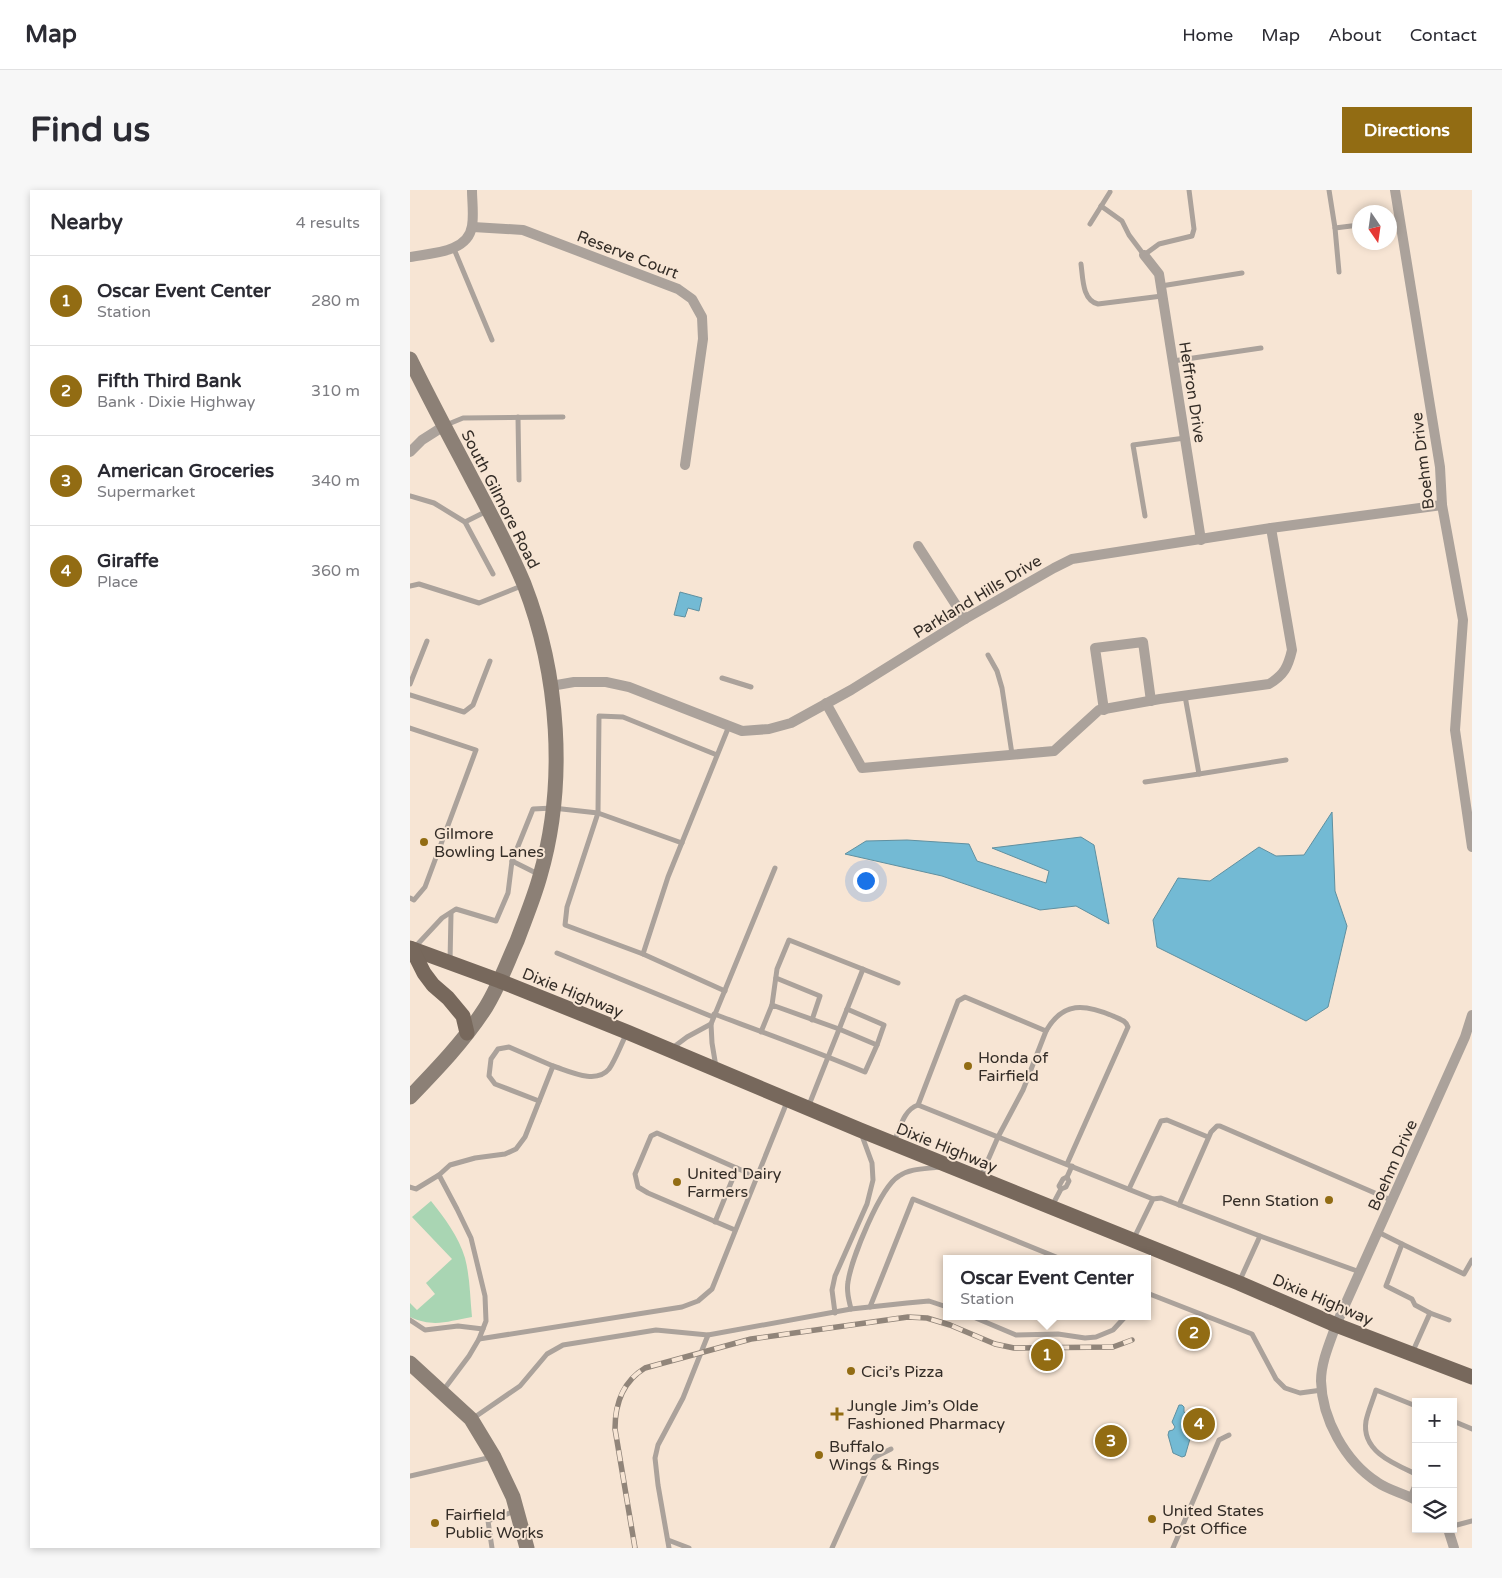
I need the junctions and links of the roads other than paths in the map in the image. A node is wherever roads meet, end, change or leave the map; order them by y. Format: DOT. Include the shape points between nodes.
graph roads {
  1 [pos="472,190"];
  2 [pos="1189,190"];
  3 [pos="1329,190"];
  4 [pos="1395,190"];
  5 [pos="1110,192"];
  6 [pos="1395,205"];
  7 [pos="1101,206"];
  8 [pos="1090,224"];
  9 [pos="1352,226"];
  10 [pos="472,227"];
  11 [pos="1335,228"];
  12 [pos="1397,231"];
  13 [pos="454,249"];
  14 [pos="1144,255"];
  15 [pos="410,256"];
  16 [pos="1081,264"];
  17 [pos="1339,272"];
  18 [pos="1242,273"];
  19 [pos="1162,291"];
  20 [pos="492,340"];
  21 [pos="1261,348"];
  22 [pos="410,359"];
  23 [pos="1173,361"];
  24 [pos="562,417"];
  25 [pos="518,418"];
  26 [pos="444,426"];
  27 [pos="1185,438"];
  28 [pos="410,452"];
  29 [pos="685,465"];
  30 [pos="519,480"];
  31 [pos="410,496"];
  32 [pos="1442,505"];
  33 [pos="489,510"];
  34 [pos="1145,516"];
  35 [pos="465,522"];
  36 [pos="1271,528"];
  37 [pos="1200,540"];
  38 [pos="918,546"];
  39 [pos="493,574"];
  40 [pos="524,585"];
  41 [pos="410,586"];
  42 [pos="965,619"];
  43 [pos="427,641"];
  44 [pos="988,655"];
  45 [pos="490,661"];
  46 [pos="722,678"];
  47 [pos="410,684"];
  48 [pos="551,686"];
  49 [pos="751,687"];
  50 [pos="410,695"];
  51 [pos="1185,695"];
  52 [pos="1151,701"];
  53 [pos="826,703"];
  54 [pos="1104,710"];
  55 [pos="729,726"];
  56 [pos="410,728"];
  57 [pos="1012,754"];
  58 [pos="717,755"];
  59 [pos="1286,760"];
  60 [pos="1199,774"];
  61 [pos="1145,782"];
  62 [pos="1469,807"];
  63 [pos="553,808"];
  64 [pos="598,813"];
  65 [pos="1471,828"];
  66 [pos="682,843"];
  67 [pos="1472,847"];
  68 [pos="512,861"];
  69 [pos="775,868"];
  70 [pos="540,875"];
  71 [pos="410,898"];
  72 [pos="451,914"];
  73 [pos="411,948"];
  74 [pos="557,953"];
  75 [pos="643,954"];
  76 [pos="450,963"];
  77 [pos="862,969"];
  78 [pos="776,978"];
  79 [pos="500,981"];
  80 [pos="898,983"];
  81 [pos="725,991"];
  82 [pos="772,1005"];
  83 [pos="847,1009"];
  84 [pos="714,1015"];
  85 [pos="1472,1015"];
  86 [pos="812,1020"];
  87 [pos="711,1024"];
  88 [pos="839,1029"];
  89 [pos="627,1032"];
  90 [pos="761,1032"];
  91 [pos="1046,1032"];
  92 [pos="468,1033"];
  93 [pos="877,1045"];
  94 [pos="670,1050"];
  95 [pos="828,1056"];
  96 [pos="553,1066"];
  97 [pos="717,1070"];
  98 [pos="410,1097"];
  99 [pos="788,1100"];
  100 [pos="539,1101"];
  101 [pos="918,1104"];
  102 [pos="808,1108"];
  103 [pos="860,1130"];
  104 [pos="998,1137"];
  105 [pos="1208,1137"];
  106 [pos="893,1144"];
  107 [pos="1069,1165"];
  108 [pos="949,1166"];
  109 [pos="737,1168"];
  110 [pos="438,1175"];
  111 [pos="757,1177"];
  112 [pos="980,1179"];
  113 [pos="410,1188"];
  114 [pos="1129,1189"];
  115 [pos="1153,1199"];
  116 [pos="1392,1201"];
  117 [pos="1179,1205"];
  118 [pos="1051,1207"];
  119 [pos="715,1222"];
  120 [pos="736,1230"];
  121 [pos="1378,1232"];
  122 [pos="1260,1236"];
  123 [pos="1133,1240"];
  124 [pos="1402,1244"];
  125 [pos="1051,1255"];
  126 [pos="1472,1260"];
  127 [pos="1360,1272"];
  128 [pos="1239,1283"];
  129 [pos="1151,1295"];
  130 [pos="943,1306"];
  131 [pos="870,1307"];
  132 [pos="851,1309"];
  133 [pos="835,1312"];
  134 [pos="1430,1313"];
  135 [pos="410,1320"];
  136 [pos="980,1320"];
  137 [pos="1122,1320"];
  138 [pos="1449,1320"];
  139 [pos="1336,1325"];
  140 [pos="483,1329"];
  141 [pos="708,1335"];
  142 [pos="479,1339"];
  143 [pos="1412,1354"];
  144 [pos="410,1363"];
  145 [pos="1472,1376"];
  146 [pos="1322,1390"];
  147 [pos="442,1392"];
  148 [pos="1412,1404"];
  149 [pos="470,1420"];
  150 [pos="1457,1422"];
  151 [pos="1472,1428"];
  152 [pos="1229,1435"];
  153 [pos="891,1449"];
  154 [pos="494,1457"];
  155 [pos="1412,1472"];
  156 [pos="410,1476"];
  157 [pos="1412,1498"];
  158 [pos="517,1510"];
  159 [pos="1472,1521"];
  160 [pos="1457,1525"];
  161 [pos="1449,1533"];
  162 [pos="668,1540"];
  163 [pos="492,1548"];
  164 [pos="527,1548"];
  165 [pos="669,1548"];
  166 [pos="689,1548"];
  167 [pos="832,1548"];
  168 [pos="1173,1548"];
  169 [pos="1454,1548"];
  1 -- 10 [label="street"];
  2 -- 14 [label="lane" via="1194,228 1192,236 1159,244"];
  3 -- 11 [label="lane"];
  4 -- 6 [label="street, Boehm Drive"];
  5 -- 7 [label="lane"];
  7 -- 8 [label="lane"];
  7 -- 14 [label="lane" via="1122,221"];
  9 -- 11 [label="lane"];
  10 -- 13 [label="street" via="466,240"];
  10 -- 29 [label="street, Reserve Court" via="523,230 678,289 692,299 702,317 703,339"];
  11 -- 17 [label="lane"];
  12 -- 32 [label="street, Boehm Drive" via="1440,467"];
  13 -- 15 [label="street"];
  13 -- 20 [label="lane"];
  14 -- 19 [label="street, Heffron Drive" via="1159,274"];
  16 -- 19 [label="lane" via="1088,299 1098,304"];
  18 -- 19 [label="lane"];
  19 -- 23 [label="street, Heffron Drive"];
  21 -- 23 [label="lane"];
  22 -- 26 [label="main road, South Gilmore Road"];
  23 -- 27 [label="street, Heffron Drive"];
  24 -- 25 [label="lane"];
  25 -- 26 [label="lane" via="463,418"];
  25 -- 30 [label="lane"];
  26 -- 28 [label="street"];
  26 -- 33 [label="main road, South Gilmore Road"];
  27 -- 34 [label="lane" via="1133,444"];
  27 -- 37 [label="street, Heffron Drive"];
  31 -- 35 [label="lane" via="434,502"];
  32 -- 36 [label="street, Parkland Hills Drive"];
  32 -- 62 [label="street, Boehm Drive" via="1464,620 1454,730"];
  33 -- 35 [label="lane"];
  33 -- 40 [label="main road, South Gilmore Road"];
  35 -- 39 [label="lane"];
  36 -- 37 [label="street, Parkland Hills Drive"];
  36 -- 51 [label="street" via="1292,650 1288,664 1280,677 1269,684"];
  37 -- 42 [label="street, Parkland Hills Drive" via="1072,559"];
  38 -- 42 [label="street"];
  40 -- 41 [label="lane" via="479,603 419,584"];
  40 -- 48 [label="main road, South Gilmore Road" via="541,638"];
  42 -- 53 [label="street, Parkland Hills Drive"];
  43 -- 47 [label="lane"];
  44 -- 57 [label="lane" via="1002,688"];
  45 -- 50 [label="lane" via="473,705 464,712"];
  46 -- 49 [label="lane"];
  48 -- 55 [label="street, Parkland Hills Drive" via="606,682 629,687"];
  48 -- 63 [label="main road, South Gilmore Road" via="556,750"];
  51 -- 52 [label="street"];
  51 -- 60 [label="lane"];
  52 -- 54 [label="street"];
  52 -- 54 [label="street" via="1143,642 1095,648"];
  53 -- 55 [label="street, Parkland Hills Drive" via="791,723 769,729 742,731"];
  53 -- 57 [label="street" via="862,768"];
  54 -- 57 [label="street" via="1099,710 1054,751"];
  55 -- 58 [label="lane"];
  56 -- 71 [label="lane" via="476,750 426,887 414,900"];
  58 -- 64 [label="lane" via="623,717 599,716"];
  58 -- 66 [label="lane"];
  59 -- 60 [label="lane"];
  60 -- 61 [label="lane"];
  62 -- 65 [label="street, Boehm Drive"];
  63 -- 64 [label="lane"];
  63 -- 68 [label="lane" via="533,809"];
  63 -- 70 [label="main road, South Gilmore Road"];
  64 -- 66 [label="lane"];
  64 -- 75 [label="lane" via="567,907 565,925"];
  65 -- 67 [label="street, Boehm Drive"];
  66 -- 75 [label="lane"];
  68 -- 70 [label="lane"];
  68 -- 72 [label="lane" via="508,893 496,921 456,909"];
  69 -- 81 [label="lane"];
  70 -- 79 [label="main road, South Gilmore Road"];
  72 -- 73 [label="lane" via="442,918"];
  72 -- 76 [label="lane"];
  73 -- 76 [label="main road, Dixie Highway"];
  73 -- 92 [label="main road" via="433,985 464,1016"];
  74 -- 84 [label="lane"];
  75 -- 81 [label="lane"];
  76 -- 79 [label="main road, Dixie Highway"];
  77 -- 78 [label="lane" via="788,940"];
  77 -- 80 [label="lane"];
  77 -- 83 [label="lane"];
  78 -- 82 [label="lane"];
  78 -- 86 [label="lane" via="820,996"];
  79 -- 89 [label="main road, Dixie Highway"];
  79 -- 92 [label="main road, South Gilmore Road"];
  81 -- 84 [label="lane"];
  82 -- 86 [label="lane"];
  82 -- 90 [label="lane"];
  83 -- 88 [label="lane"];
  83 -- 93 [label="lane" via="884,1025"];
  84 -- 87 [label="lane"];
  84 -- 90 [label="lane"];
  85 -- 116 [label="street, Boehm Drive"];
  86 -- 88 [label="lane"];
  87 -- 94 [label="lane"];
  87 -- 97 [label="lane"];
  88 -- 93 [label="lane"];
  88 -- 95 [label="lane"];
  89 -- 94 [label="main road, Dixie Highway"];
  89 -- 96 [label="lane" via="608,1070 597,1076"];
  90 -- 95 [label="lane"];
  91 -- 101 [label="lane" via="965,997 958,1001"];
  91 -- 104 [label="lane" via="1023,1090"];
  91 -- 107 [label="lane" via="1060,1014 1073,1008 1094,1008 1127,1023 1128,1027"];
  92 -- 98 [label="main road, South Gilmore Road"];
  93 -- 95 [label="lane" via="865,1072"];
  94 -- 97 [label="main road, Dixie Highway"];
  95 -- 102 [label="lane"];
  96 -- 100 [label="lane"];
  96 -- 100 [label="lane" via="509,1047 498,1049 491,1059 488,1076 495,1084"];
  97 -- 99 [label="main road, Dixie Highway"];
  99 -- 102 [label="main road, Dixie Highway"];
  99 -- 111 [label="lane"];
  100 -- 110 [label="lane" via="525,1137 516,1149 450,1166"];
  101 -- 104 [label="lane"];
  101 -- 106 [label="lane" via="906,1115"];
  102 -- 103 [label="main road, Dixie Highway"];
  103 -- 106 [label="main road, Dixie Highway"];
  103 -- 133 [label="lane" via="872,1163 874,1180 867,1204 835,1276 832,1290"];
  104 -- 107 [label="lane"];
  104 -- 112 [label="lane"];
  105 -- 114 [label="lane" via="1167,1120 1160,1121"];
  105 -- 116 [label="lane" via="1220,1126"];
  105 -- 117 [label="lane"];
  106 -- 108 [label="main road, Dixie Highway"];
  107 -- 114 [label="lane"];
  107 -- 118 [label="lane" via="1066,1188 1061,1189"];
  108 -- 112 [label="main road, Dixie Highway"];
  108 -- 132 [label="lane" via="912,1170 898,1176 889,1185 854,1261 847,1294"];
  109 -- 111 [label="lane"];
  109 -- 119 [label="lane"];
  109 -- 119 [label="lane" via="657,1133 651,1136 635,1174 638,1186 648,1193"];
  110 -- 113 [label="lane" via="416,1189"];
  110 -- 140 [label="lane" via="471,1238 486,1296"];
  111 -- 120 [label="lane"];
  112 -- 118 [label="main road, Dixie Highway"];
  114 -- 115 [label="lane"];
  115 -- 117 [label="lane" via="1161,1198"];
  115 -- 123 [label="lane"];
  116 -- 121 [label="street, Boehm Drive"];
  117 -- 122 [label="lane"];
  118 -- 123 [label="main road, Dixie Highway"];
  119 -- 120 [label="lane"];
  120 -- 142 [label="lane" via="712,1289 698,1301 682,1307"];
  121 -- 124 [label="lane"];
  121 -- 127 [label="street, Boehm Drive"];
  122 -- 127 [label="lane"];
  122 -- 128 [label="lane"];
  123 -- 128 [label="main road, Dixie Highway"];
  124 -- 126 [label="lane" via="1464,1274"];
  124 -- 134 [label="lane" via="1386,1286 1412,1299 1415,1305"];
  125 -- 131 [label="lane" via="914,1200"];
  127 -- 139 [label="street, Boehm Drive"];
  128 -- 139 [label="main road, Dixie Highway"];
  129 -- 146 [label="lane" via="1252,1334 1276,1379 1285,1388 1300,1393"];
  130 -- 131 [label="lane" via="929,1301"];
  131 -- 132 [label="lane"];
  132 -- 133 [label="lane"];
  133 -- 141 [label="lane"];
  134 -- 138 [label="lane"];
  134 -- 143 [label="lane"];
  135 -- 140 [label="lane" via="425,1330 458,1326"];
  136 -- 137 [label="lane" via="1016,1335 1058,1334 1085,1338 1113,1330"];
  139 -- 143 [label="main road, Dixie Highway"];
  139 -- 146 [label="street, Boehm Drive" via="1325,1358"];
  140 -- 142 [label="lane"];
  141 -- 149 [label="lane" via="656,1330 563,1345 548,1354 520,1386"];
  141 -- 162 [label="lane" via="655,1458"];
  142 -- 147 [label="lane"];
  143 -- 145 [label="main road, Dixie Highway"];
  144 -- 147 [label="main road"];
  146 -- 157 [label="street, Boehm Drive" via="1333,1432 1357,1466 1379,1484"];
  147 -- 149 [label="main road"];
  148 -- 155 [label="lane" via="1376,1390 1366,1420 1368,1440 1375,1450"];
  149 -- 154 [label="main road"];
  150 -- 151 [label="lane"];
  152 -- 168 [label="lane" via="1219,1440"];
  153 -- 167 [label="lane" via="875,1457 868,1466"];
  154 -- 156 [label="lane"];
  154 -- 158 [label="main road"];
  158 -- 163 [label="lane" via="488,1521"];
  158 -- 164 [label="main road"];
  159 -- 160 [label="lane"];
  161 -- 169 [label="street"];
  162 -- 165 [label="lane"];
  162 -- 166 [label="lane"];
}
